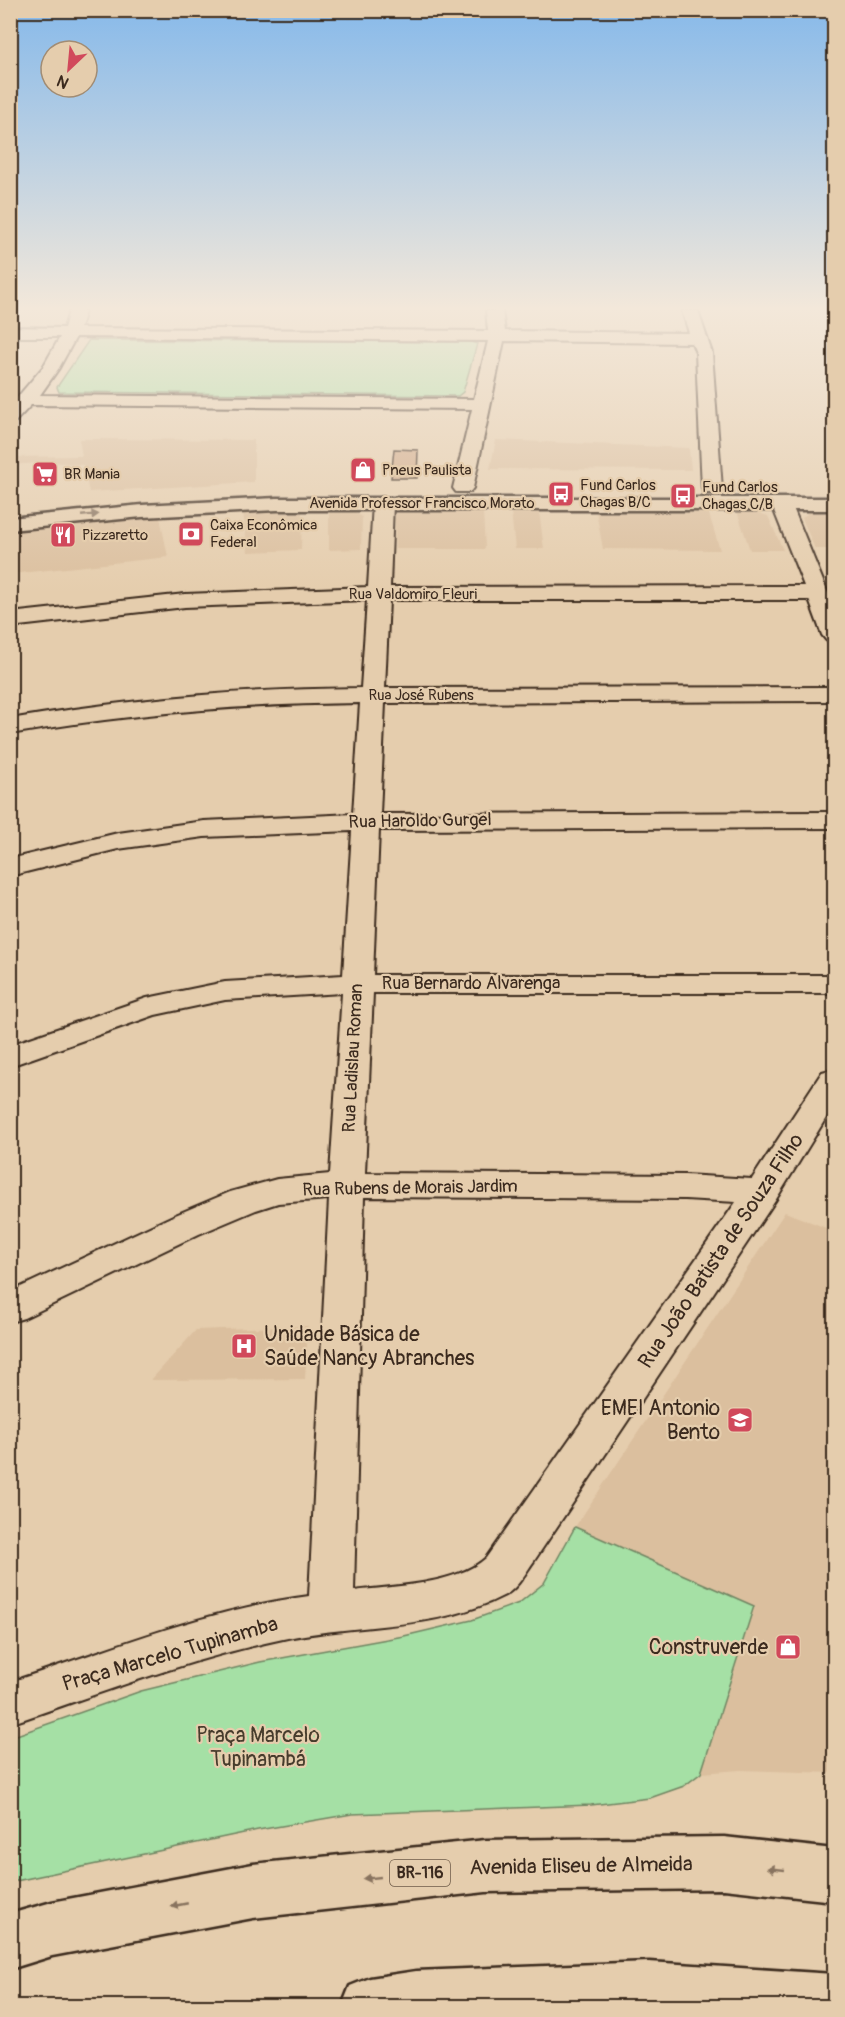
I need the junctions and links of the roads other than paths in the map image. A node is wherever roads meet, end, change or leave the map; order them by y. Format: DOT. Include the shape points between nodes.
graph roads {
  1 [pos="22,405"];
  2 [pos="482,405"];
  3 [pos="707,405"];
  4 [pos="10,417"];
  5 [pos="463,488"];
  6 [pos="712,489"];
  7 [pos="834,491"];
  8 [pos="383,503"];
  9 [pos="781,503"];
  10 [pos="834,504"];
  11 [pos="10,508"];
  12 [pos="10,524"];
  13 [pos="817,593"];
  14 [pos="376,594"];
  15 [pos="10,620"];
  16 [pos="834,635"];
  17 [pos="834,694"];
  18 [pos="371,695"];
  19 [pos="10,727"];
  20 [pos="834,820"];
  21 [pos="364,822"];
  22 [pos="10,868"];
  23 [pos="357,983"];
  24 [pos="834,984"];
  25 [pos="10,1056"];
  26 [pos="834,1079"];
  27 [pos="346,1185"];
  28 [pos="762,1192"];
  29 [pos="10,1308"];
  30 [pos="331,1613"];
  31 [pos="10,1703"];
  32 [pos="834,1875"];
  33 [pos="10,1942"];
  34 [pos="834,2002"];
  35 [pos="370,2007"];
  1 -- 4 [label="street"];
  2 -- 5 [label="street"];
  3 -- 6 [label="street"];
  5 -- 6 [label="main road, Avenida Professor Francisco Morato"];
  5 -- 11 [label="main road, Avenida Professor Francisco Morato" via="220,491"];
  6 -- 7 [label="main road, Avenida Professor Francisco Morato"];
  8 -- 9 [label="main road, Avenida Professor Francisco Morato"];
  12 -- 8 [label="main road, Avenida Professor Francisco Morato, one-way" via="216,506"];
  8 -- 14 [label="street, Rua Ladislau Roman"];
  9 -- 10 [label="main road, Avenida Professor Francisco Morato"];
  9 -- 13 [label="street"];
  13 -- 14 [label="street, Rua Valdomiro Fleuri"];
  13 -- 16 [label="street"];
  14 -- 15 [label="street, Rua Valdomiro Fleuri" via="217,597"];
  14 -- 18 [label="street, Rua Ladislau Roman"];
  17 -- 18 [label="street, Rua José Rubens"];
  18 -- 19 [label="street, Rua José Rubens" via="232,699 89,714"];
  18 -- 21 [label="street, Rua Ladislau Roman"];
  20 -- 21 [label="street, Rua Haroldo Gurgel"];
  21 -- 22 [label="street, Rua Haroldo Gurgel" via="166,834 118,841"];
  21 -- 23 [label="street, Rua Ladislau Roman"];
  23 -- 24 [label="street, Rua Bernardo Alvarenga"];
  23 -- 25 [label="street, Rua Bernardo Alvarenga" via="225,991 175,1000 104,1020"];
  23 -- 27 [label="street, Rua Ladislau Roman"];
  26 -- 28 [label="street, Rua João Batista de Souza Filho"];
  27 -- 28 [label="street, Rua Rubens de Morais Jardim" via="685,1187"];
  27 -- 29 [label="street, Rua Rubens de Morais Jardim" via="277,1191 243,1201"];
  27 -- 30 [label="street, Rua Ladislau Roman"];
  28 -- 30 [label="street, Rua João Batista de Souza Filho" via="502,1571 490,1581 462,1592 408,1604"];
  30 -- 31 [label="street, Praça Marcelo Tupinamba" via="285,1619 189,1643"];
  32 -- 33 [label="main road, Avenida Eliseu de Almeida / BR-116, one-way" via="724,1863 486,1866 253,1891 52,1929"];
  34 -- 35 [label="main road" via="650,1990 416,1999"];
}
